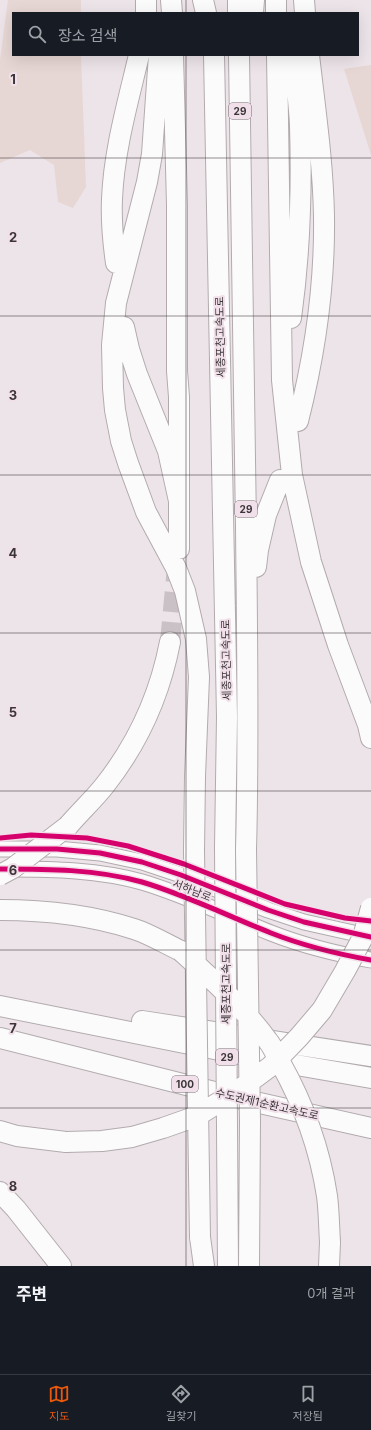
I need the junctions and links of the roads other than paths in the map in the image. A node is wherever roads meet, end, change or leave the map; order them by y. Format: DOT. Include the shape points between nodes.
graph roads {
  1 [pos="146,0"];
  2 [pos="158,0"];
  3 [pos="171,0"];
  4 [pos="203,0"];
  5 [pos="213,0"];
  6 [pos="238,0"];
  7 [pos="254,0"];
  8 [pos="276,0"];
  9 [pos="293,0"];
  10 [pos="304,0"];
  11 [pos="146,12"];
  12 [pos="158,12"];
  13 [pos="172,12"];
  14 [pos="206,12"];
  15 [pos="213,12"];
  16 [pos="238,12"];
  17 [pos="253,12"];
  18 [pos="276,12"];
  19 [pos="294,12"];
  20 [pos="305,12"];
  21 [pos="139,56"];
  22 [pos="159,56"];
  23 [pos="173,56"];
  24 [pos="214,56"];
  25 [pos="239,56"];
  26 [pos="252,56"];
  27 [pos="277,56"];
  28 [pos="294,56"];
  29 [pos="309,56"];
  30 [pos="116,263"];
  31 [pos="244,286"];
  32 [pos="124,327"];
  33 [pos="282,380"];
  34 [pos="298,421"];
  35 [pos="280,480"];
  36 [pos="179,501"];
  37 [pos="179,549"];
  38 [pos="247,628"];
  39 [pos="170,642"];
  40 [pos="371,738"];
  41 [pos="0,849"];
  42 [pos="0,869"];
  43 [pos="0,875"];
  44 [pos="371,908"];
  45 [pos="0,910"];
  46 [pos="371,937"];
  47 [pos="371,960"];
  48 [pos="0,1000"];
  49 [pos="0,1006"];
  50 [pos="0,1038"];
  51 [pos="371,1056"];
  52 [pos="371,1078"];
  53 [pos="371,1128"];
  54 [pos="0,1131"];
  55 [pos="0,1192"];
  56 [pos="61,1266"];
  57 [pos="204,1266"];
  58 [pos="228,1266"];
  59 [pos="249,1266"];
  60 [pos="329,1266"];
  1 -- 11 [label="highway"];
  2 -- 12 [label="highway"];
  3 -- 13 [label="highway"];
  4 -- 14 [label="highway"];
  5 -- 15 [label="highway"];
  6 -- 16 [label="highway"];
  7 -- 17 [label="highway"];
  8 -- 18 [label="highway"];
  9 -- 19 [label="highway"];
  10 -- 20 [label="highway"];
  21 -- 30 [label="highway" via="122,126 112,199"];
  22 -- 57 [label="highway, bridge" via="152,154 116,303 112,345 112,388 121,441 128,463 146,512 176,568 185,591 196,639 199,677 194,851 200,1237"];
  23 -- 36 [label="highway"];
  24 -- 58 [label="highway, 세종포천고속도로 / 29, bridge" via="227,717 225,848"];
  25 -- 31 [label="highway, 세종포천고속도로 / 29"];
  26 -- 31 [label="highway"];
  27 -- 33 [label="highway"];
  28 -- 33 [label="highway" via="300,123 300,236"];
  29 -- 34 [label="highway" via="322,185 324,248 313,358"];
  31 -- 38 [label="highway, 세종포천고속도로 / 29"];
  32 -- 36 [label="highway" via="133,361 168,451"];
  33 -- 40 [label="highway" via="292,476 311,562"];
  35 -- 38 [label="highway" via="266,515 258,550"];
  36 -- 37 [label="highway"];
  38 -- 59 [label="highway, 세종포천고속도로 / 29, bridge"];
  39 -- 43 [label="highway, bridge" via="166,666 153,702 134,741 105,785 68,826 14,868"];
  41 -- 46 [label="main road, 서하남로" via="57,848 100,853 142,862 304,922"];
  42 -- 47 [label="main road, 서하남로" via="78,871 142,882 272,934 344,955"];
  44 -- 54 [label="highway, bridge" via="363,937 322,1010 271,1066 197,1116 132,1137 102,1141 66,1142 17,1136"];
  45 -- 60 [label="highway, bridge" via="29,910 85,916 135,929 181,952 210,976 246,1014 269,1041 304,1111 318,1155 327,1196"];
  48 -- 51 [label="highway"];
  49 -- 52 [label="highway"];
  50 -- 53 [label="highway, 수도권제1순환고속도로 / 100" via="246,1100"];
  55 -- 56 [label="highway"];
}
